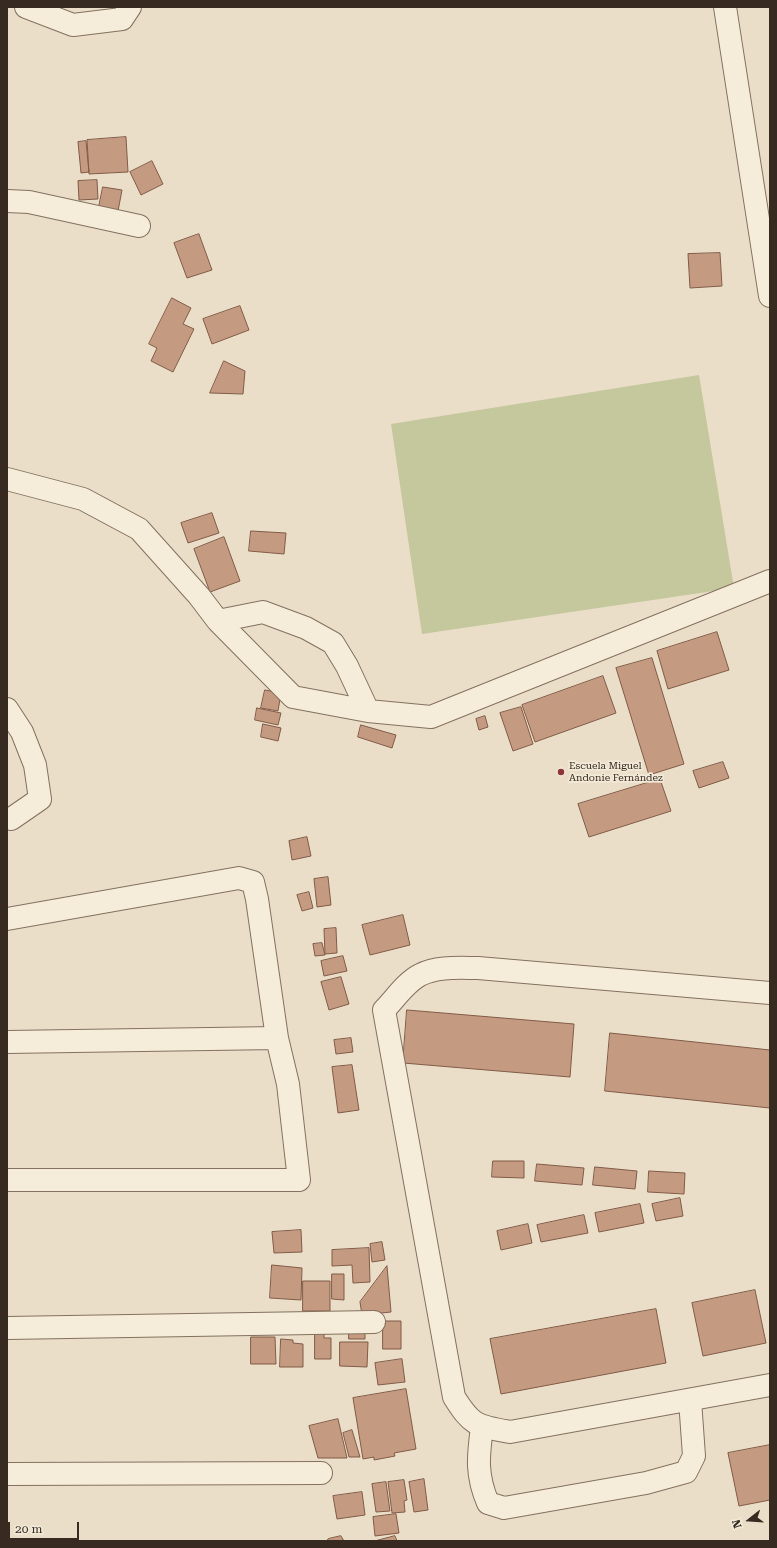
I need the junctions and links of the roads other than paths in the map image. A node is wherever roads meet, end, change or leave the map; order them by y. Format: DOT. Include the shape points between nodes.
graph roads {
  1 [pos="26,7"];
  2 [pos="130,7"];
  3 [pos="725,7"];
  4 [pos="7,201"];
  5 [pos="139,226"];
  6 [pos="770,296"];
  7 [pos="7,479"];
  8 [pos="770,581"];
  9 [pos="218,621"];
  10 [pos="7,709"];
  11 [pos="368,711"];
  12 [pos="11,818"];
  13 [pos="7,919"];
  14 [pos="770,992"];
  15 [pos="277,1038"];
  16 [pos="7,1042"];
  17 [pos="7,1180"];
  18 [pos="374,1322"];
  19 [pos="7,1328"];
  20 [pos="770,1385"];
  21 [pos="690,1400"];
  22 [pos="482,1427"];
  23 [pos="322,1473"];
  24 [pos="7,1474"];
  1 -- 2 [label="street" via="73,25 122,20"];
  3 -- 6 [label="street"];
  4 -- 5 [label="street" via="29,202"];
  7 -- 9 [label="street" via="83,499 139,529"];
  8 -- 11 [label="street" via="431,716"];
  9 -- 11 [label="street" via="292,697"];
  9 -- 11 [label="street" via="264,612 306,628 333,644 347,666"];
  10 -- 12 [label="street" via="22,732 35,764 40,799"];
  13 -- 15 [label="street" via="239,878 253,882 258,899"];
  14 -- 22 [label="street" via="478,968 445,968 420,975 384,1010 454,1396 465,1414"];
  15 -- 16 [label="street"];
  15 -- 17 [label="street" via="288,1084 299,1180"];
  18 -- 19 [label="street"];
  20 -- 21 [label="street"];
  21 -- 22 [label="street" via="510,1432"];
  21 -- 22 [label="street" via="694,1456 686,1472 646,1483 504,1508 488,1503 480,1486 478,1458"];
  23 -- 24 [label="street"];
}
